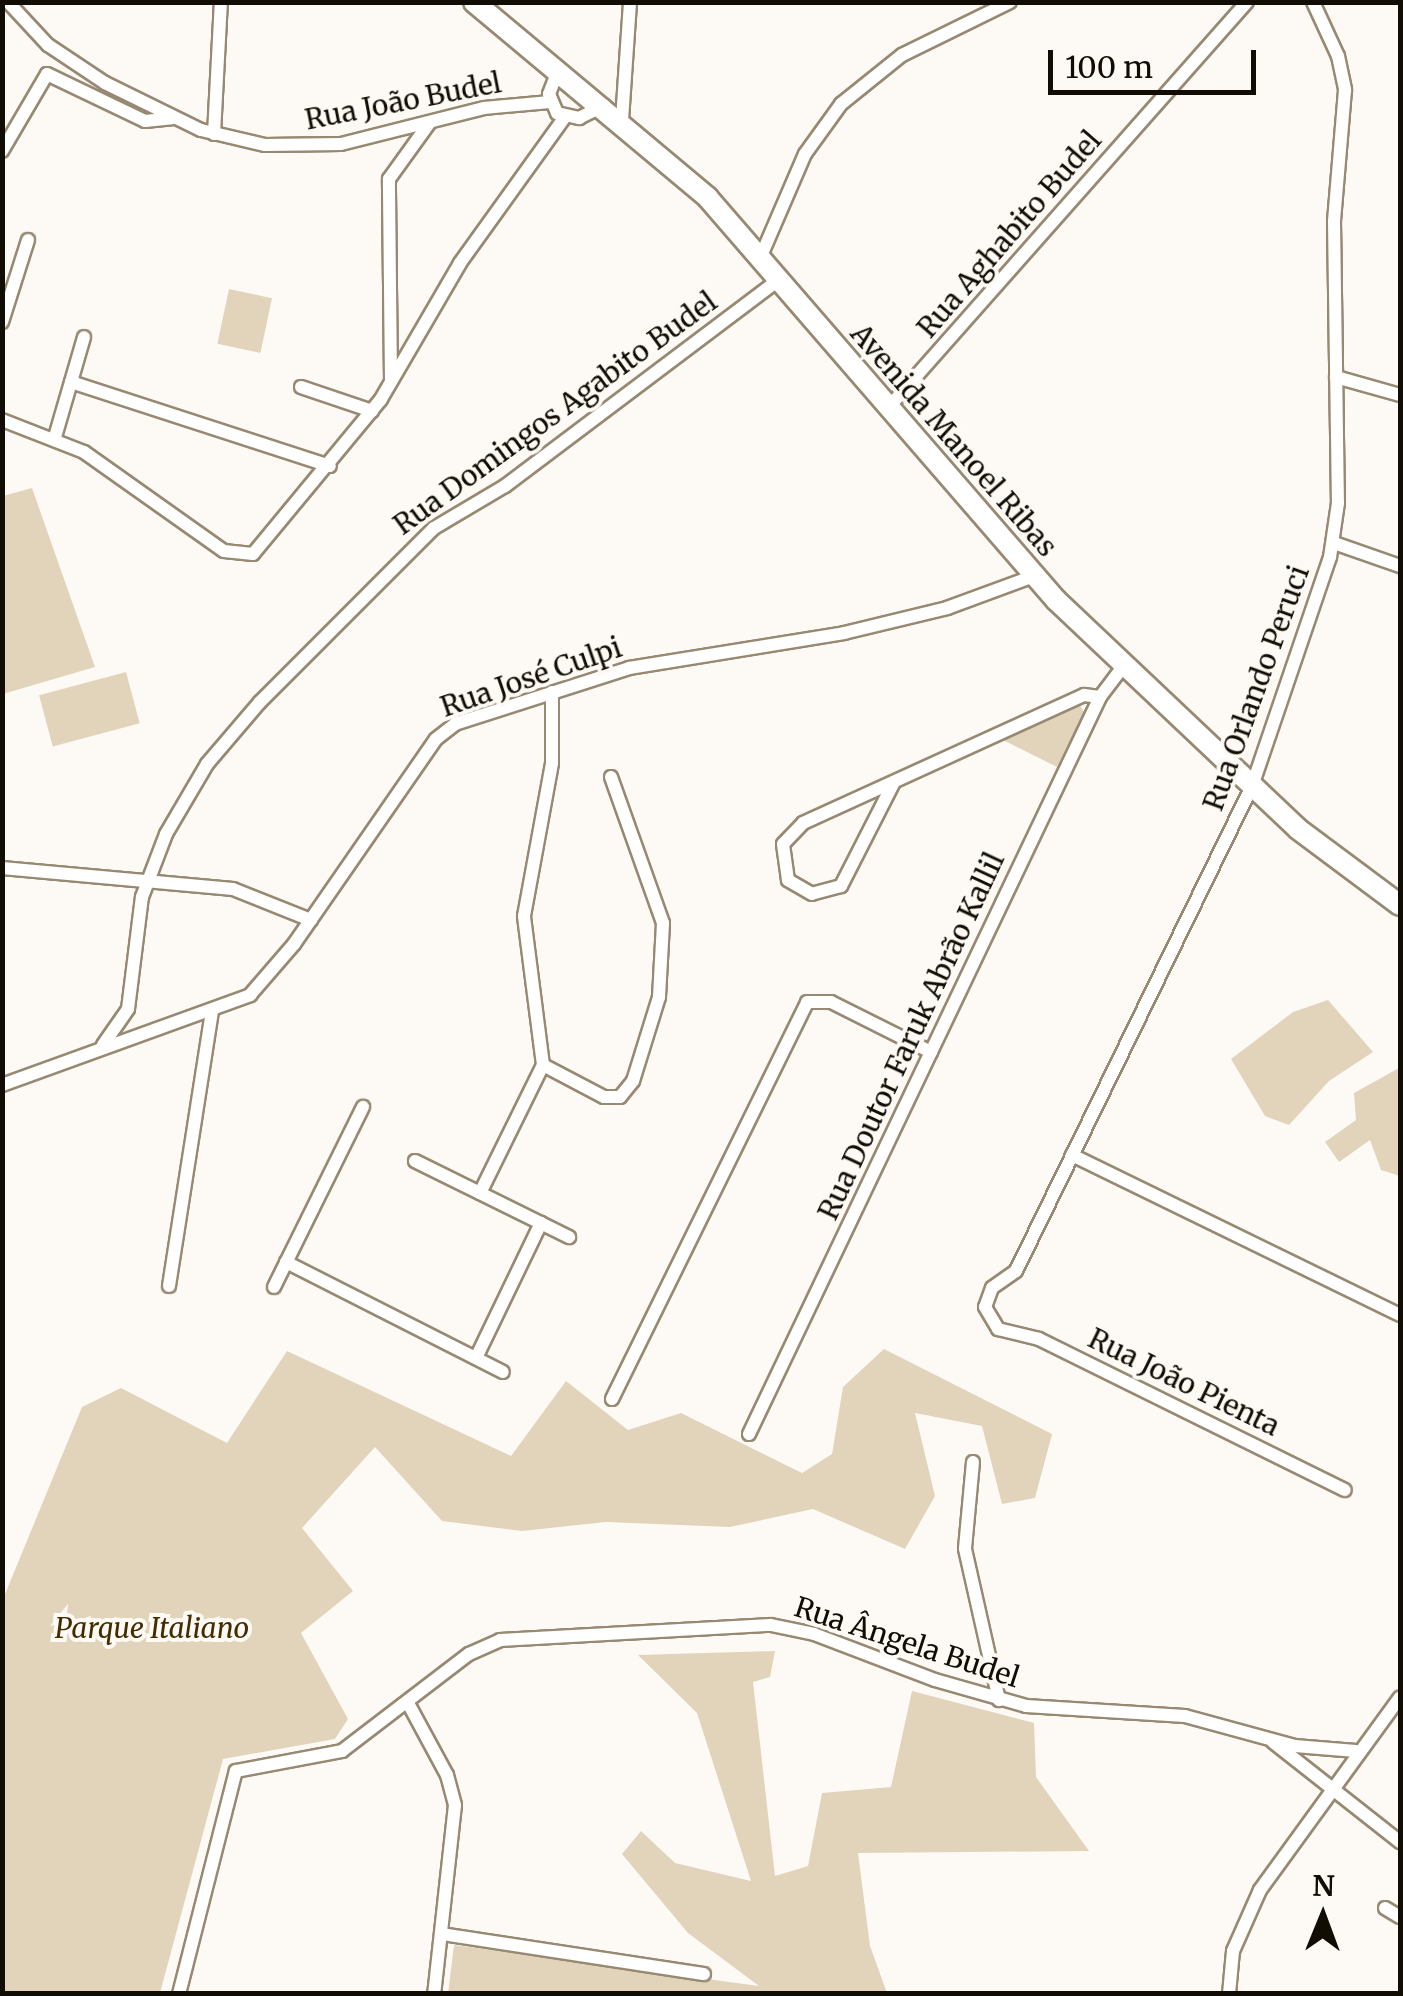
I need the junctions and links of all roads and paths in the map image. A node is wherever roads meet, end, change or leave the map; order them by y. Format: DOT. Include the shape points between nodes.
graph roads {
  1 [pos="8,2"];
  2 [pos="221,2"];
  3 [pos="474,2"];
  4 [pos="630,2"];
  5 [pos="1010,2"];
  6 [pos="1247,2"];
  7 [pos="1313,2"];
  8 [pos="2,14"];
  9 [pos="19,15"];
  10 [pos="559,68"];
  11 [pos="550,102"];
  12 [pos="604,105"];
  13 [pos="565,117"];
  14 [pos="172,118"];
  15 [pos="622,120"];
  16 [pos="430,122"];
  17 [pos="214,134"];
  18 [pos="2,151"];
  19 [pos="28,240"];
  20 [pos="761,256"];
  21 [pos="780,279"];
  22 [pos="2,322"];
  23 [pos="84,337"];
  24 [pos="1336,377"];
  25 [pos="71,382"];
  26 [pos="391,384"];
  27 [pos="302,387"];
  28 [pos="1400,395"];
  29 [pos="888,408"];
  30 [pos="372,411"];
  31 [pos="2,420"];
  32 [pos="55,438"];
  33 [pos="330,466"];
  34 [pos="1334,543"];
  35 [pos="1400,566"];
  36 [pos="1034,576"];
  37 [pos="1125,664"];
  38 [pos="548,693"];
  39 [pos="1100,697"];
  40 [pos="611,777"];
  41 [pos="894,782"];
  42 [pos="1252,786"];
  43 [pos="2,868"];
  44 [pos="148,878"];
  45 [pos="1397,894"];
  46 [pos="310,920"];
  47 [pos="212,1012"];
  48 [pos="102,1047"];
  49 [pos="931,1052"];
  50 [pos="543,1065"];
  51 [pos="2,1085"];
  52 [pos="363,1107"];
  53 [pos="1072,1155"];
  54 [pos="415,1161"];
  55 [pos="480,1193"];
  56 [pos="541,1223"];
  57 [pos="569,1237"];
  58 [pos="286,1262"];
  59 [pos="170,1286"];
  60 [pos="274,1286"];
  61 [pos="1400,1315"];
  62 [pos="998,1330"];
  63 [pos="476,1358"];
  64 [pos="503,1372"];
  65 [pos="612,1399"];
  66 [pos="749,1434"];
  67 [pos="973,1462"];
  68 [pos="1345,1490"];
  69 [pos="1400,1697"];
  70 [pos="999,1700"];
  71 [pos="408,1704"];
  72 [pos="1271,1740"];
  73 [pos="1356,1752"];
  74 [pos="1327,1789"];
  75 [pos="1400,1842"];
  76 [pos="1385,1908"];
  77 [pos="1400,1917"];
  78 [pos="442,1934"];
  79 [pos="704,1974"];
  80 [pos="178,1994"];
  81 [pos="434,1994"];
  82 [pos="1229,1994"];
  1 -- 9 [label="street, Rua João Budel"];
  2 -- 17 [label="street"];
  3 -- 10 [label="main road, Avenida Manoel Ribas"];
  4 -- 15 [label="street"];
  5 -- 20 [label="street" via="902,55 841,104 806,154"];
  6 -- 29 [label="street, Rua Aghabito Budel"];
  7 -- 24 [label="street, Rua Orlando Peruci" via="1338,56 1345,90 1334,222"];
  8 -- 9 [label="street"];
  9 -- 14 [label="street, Rua João Budel" via="65,58"];
  10 -- 11 [label="street"];
  10 -- 12 [label="main road, Avenida Manoel Ribas"];
  11 -- 13 [label="street"];
  11 -- 16 [label="street, Rua João Budel"];
  12 -- 13 [label="street" via="588,116"];
  12 -- 15 [label="main road, Avenida Manoel Ribas"];
  13 -- 26 [label="street" via="475,240"];
  14 -- 17 [label="street, Rua João Budel"];
  14 -- 18 [label="street" via="145,122 48,74"];
  15 -- 20 [label="main road, Avenida Manoel Ribas"];
  16 -- 17 [label="street, Rua João Budel" via="315,146"];
  16 -- 26 [label="street" via="388,179"];
  19 -- 22 [label="street"];
  20 -- 21 [label="main road, Avenida Manoel Ribas"];
  21 -- 29 [label="main road, Avenida Manoel Ribas"];
  21 -- 44 [label="street, Rua Domingos Agabito Budel" via="505,486 416,543 260,702 197,779"];
  23 -- 25 [label="street"];
  24 -- 28 [label="street"];
  24 -- 34 [label="street, Rua Orlando Peruci"];
  25 -- 32 [label="street"];
  25 -- 33 [label="street"];
  26 -- 30 [label="street"];
  27 -- 30 [label="street"];
  29 -- 36 [label="main road, Avenida Manoel Ribas"];
  30 -- 33 [label="street"];
  31 -- 32 [label="street"];
  32 -- 33 [label="street" via="213,544 245,556 266,544"];
  34 -- 35 [label="street"];
  34 -- 42 [label="street, Rua Orlando Peruci"];
  36 -- 37 [label="main road, Avenida Manoel Ribas"];
  36 -- 38 [label="street, Rua José Culpi" via="898,621 744,654 642,665"];
  37 -- 39 [label="street, Rua Doutor Faruk Abrão Kallil"];
  37 -- 42 [label="main road, Avenida Manoel Ribas"];
  38 -- 46 [label="street, Rua José Culpi" via="445,730"];
  38 -- 50 [label="street" via="548,768 524,916"];
  39 -- 41 [label="street" via="1084,696"];
  39 -- 49 [label="street, Rua Doutor Faruk Abrão Kallil"];
  40 -- 50 [label="street" via="663,923 656,1009 633,1081 620,1097 604,1097"];
  41 -- 41 [label="street" via="848,879 832,893 803,892 788,880 781,857 787,836"];
  42 -- 45 [label="main road, Avenida Manoel Ribas" via="1324,851"];
  42 -- 53 [label="street, Rua Orlando Peruci"];
  43 -- 44 [label="street"];
  44 -- 46 [label="street" via="233,888"];
  44 -- 48 [label="street, Rua Domingos Agabito Budel" via="132,992"];
  46 -- 47 [label="street, Rua José Culpi" via="262,984"];
  47 -- 48 [label="street, Rua José Culpi"];
  47 -- 59 [label="street"];
  48 -- 51 [label="street, Rua José Culpi"];
  49 -- 65 [label="street" via="815,998 802,1008"];
  49 -- 66 [label="street, Rua Doutor Faruk Abrão Kallil"];
  50 -- 55 [label="street"];
  52 -- 58 [label="street"];
  53 -- 61 [label="street"];
  53 -- 62 [label="street, Rua Orlando Peruci" via="1016,1271 987,1296 986,1316"];
  54 -- 55 [label="street"];
  55 -- 56 [label="street"];
  56 -- 57 [label="street"];
  56 -- 63 [label="street"];
  58 -- 60 [label="street"];
  58 -- 63 [label="street"];
  62 -- 68 [label="street, Rua João Pienta" via="1039,1339"];
  63 -- 64 [label="street"];
  67 -- 70 [label="street" via="964,1549"];
  69 -- 73 [label="street"];
  70 -- 71 [label="street, Rua Ângela Budel" via="814,1634 750,1624 500,1640 469,1654"];
  70 -- 72 [label="street, Rua Ângela Budel" via="1062,1711 1206,1718"];
  71 -- 78 [label="street" via="455,1806"];
  71 -- 80 [label="street, Rua Ângela Budel" via="332,1756 236,1771"];
  72 -- 73 [label="street, Rua Ângela Budel"];
  72 -- 74 [label="street"];
  73 -- 74 [label="street"];
  74 -- 75 [label="street"];
  74 -- 82 [label="street" via="1248,1911"];
  76 -- 77 [label="street"];
  78 -- 79 [label="street"];
  78 -- 81 [label="street"];
}
